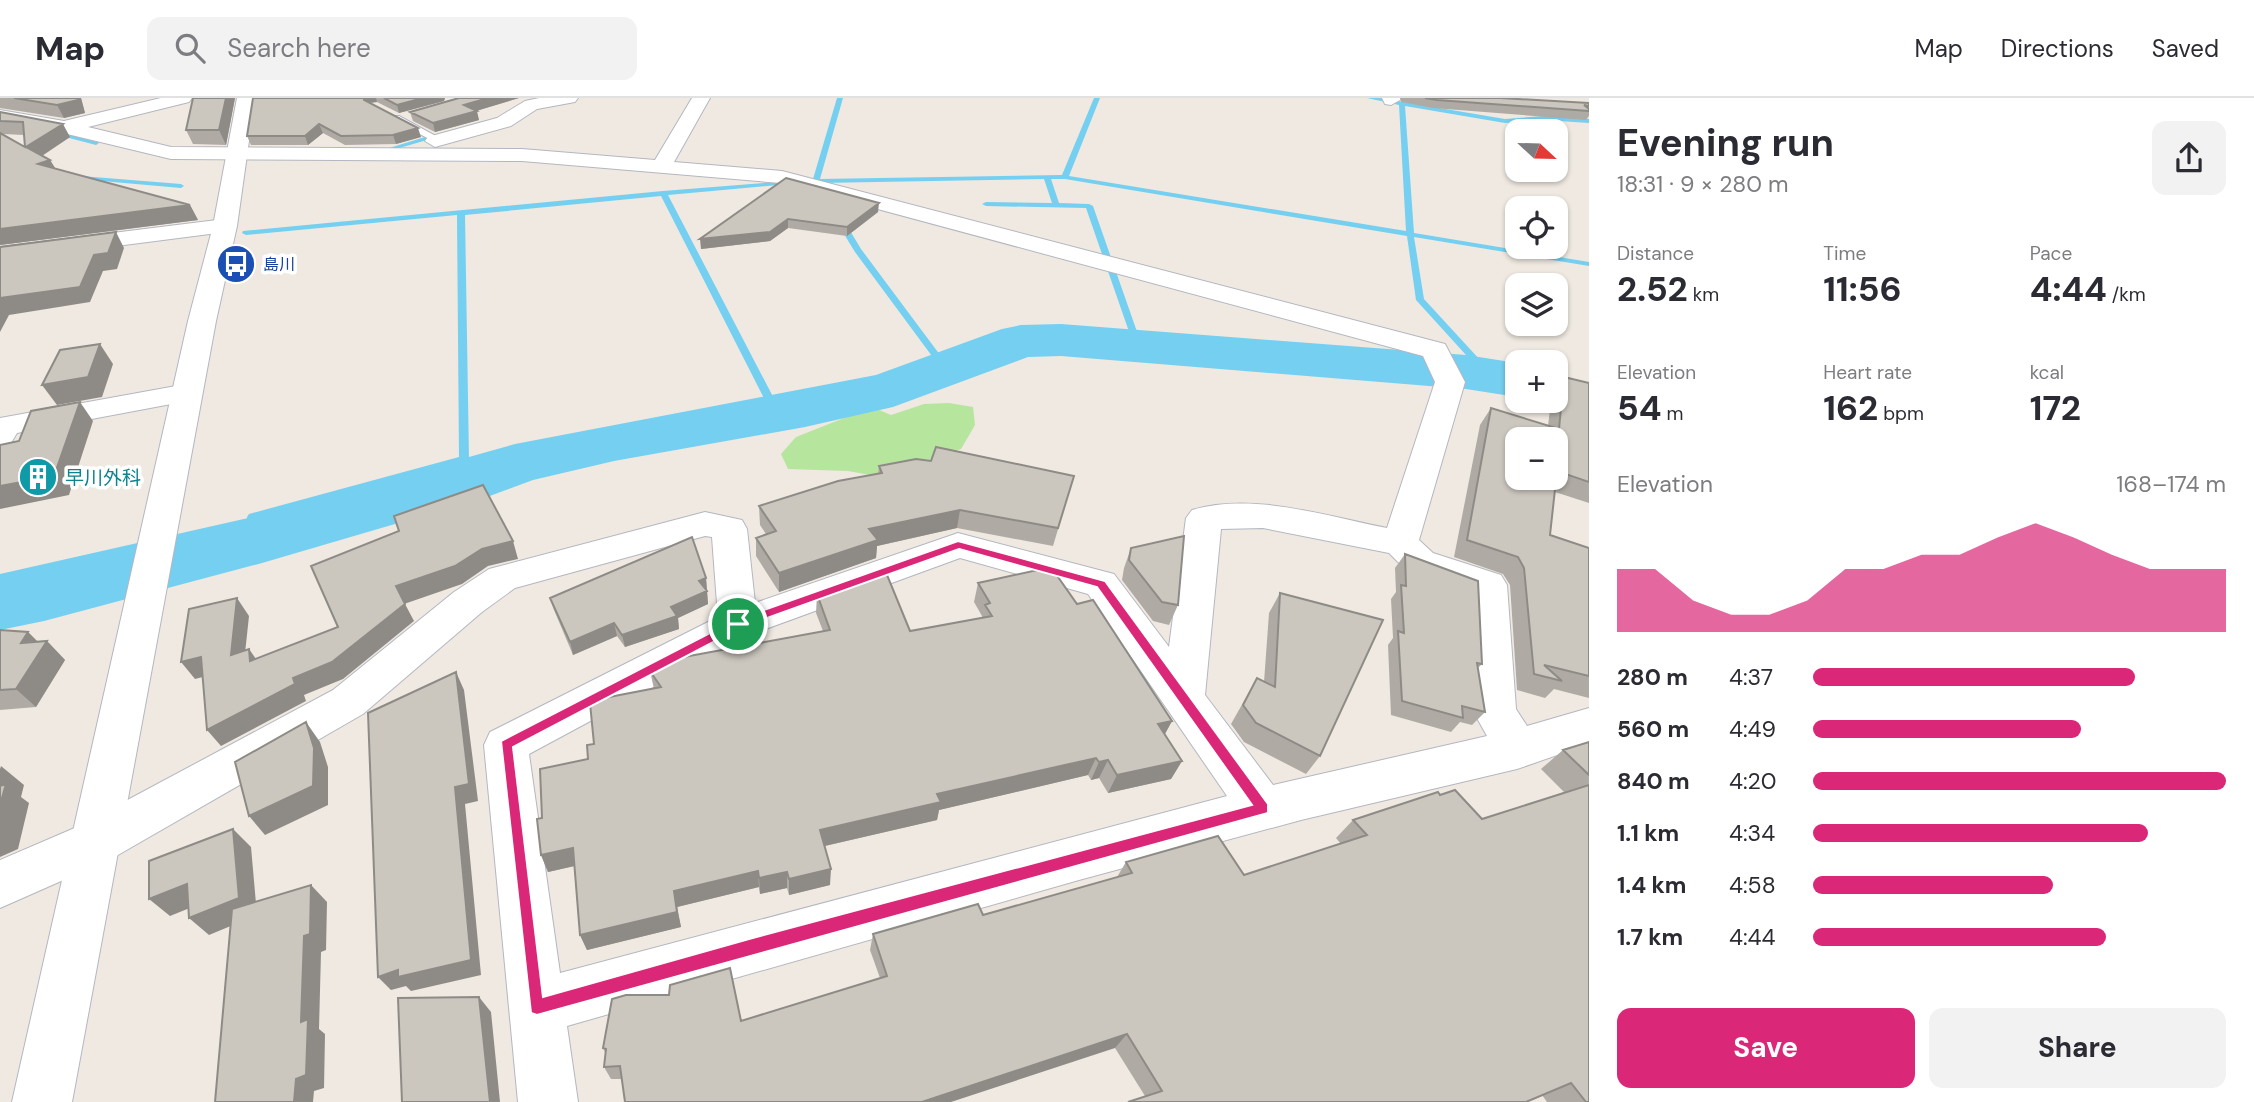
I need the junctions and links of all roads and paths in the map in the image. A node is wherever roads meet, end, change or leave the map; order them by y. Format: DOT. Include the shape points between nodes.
graph roads {
  1 [pos="183,98"];
  2 [pos="246,98"];
  3 [pos="558,98"];
  4 [pos="701,98"];
  5 [pos="33,105"];
  6 [pos="381,111"];
  7 [pos="410,116"];
  8 [pos="10,118"];
  9 [pos="398,120"];
  10 [pos="63,127"];
  11 [pos="0,139"];
  12 [pos="438,140"];
  13 [pos="388,154"];
  14 [pos="237,155"];
  15 [pos="661,167"];
  16 [pos="225,226"];
  17 [pos="0,254"];
  18 [pos="187,393"];
  19 [pos="0,436"];
  20 [pos="1400,542"];
  21 [pos="738,624"];
  22 [pos="1184,697"];
  23 [pos="1589,726"];
  24 [pos="1517,750"];
  25 [pos="1263,808"];
  26 [pos="94,843"];
  27 [pos="0,884"];
  28 [pos="537,1007"];
  29 [pos="42,1102"];
  30 [pos="548,1102"];
  1 -- 10 [label="street"];
  2 -- 14 [label="street"];
  3 -- 12 [label="street" via="531,105 503,122"];
  4 -- 15 [label="street"];
  5 -- 8 [label="street"];
  6 -- 9 [label="lane"];
  7 -- 9 [label="lane"];
  8 -- 10 [label="street"];
  8 -- 11 [label="street"];
  9 -- 12 [label="lane"];
  10 -- 14 [label="street" via="171,153"];
  12 -- 13 [label="street"];
  13 -- 14 [label="street"];
  13 -- 15 [label="street" via="522,155"];
  14 -- 16 [label="street"];
  15 -- 20 [label="street" via="799,181 1435,350 1450,382"];
  16 -- 17 [label="street"];
  16 -- 18 [label="street"];
  18 -- 19 [label="street" via="5,426"];
  18 -- 26 [label="street"];
  20 -- 22 [label="street" via="1263,516 1204,518"];
  20 -- 24 [label="street" via="1420,562 1488,585 1495,711"];
  21 -- 22 [label="street" via="958,545 1101,584"];
  21 -- 26 [label="street" via="729,529 705,524 502,578 348,702"];
  21 -- 28 [label="street" via="506,745"];
  22 -- 25 [label="street"];
  23 -- 24 [label="street"];
  24 -- 25 [label="street"];
  25 -- 28 [label="street"];
  26 -- 27 [label="street"];
  26 -- 29 [label="street"];
  28 -- 30 [label="street"];
}
